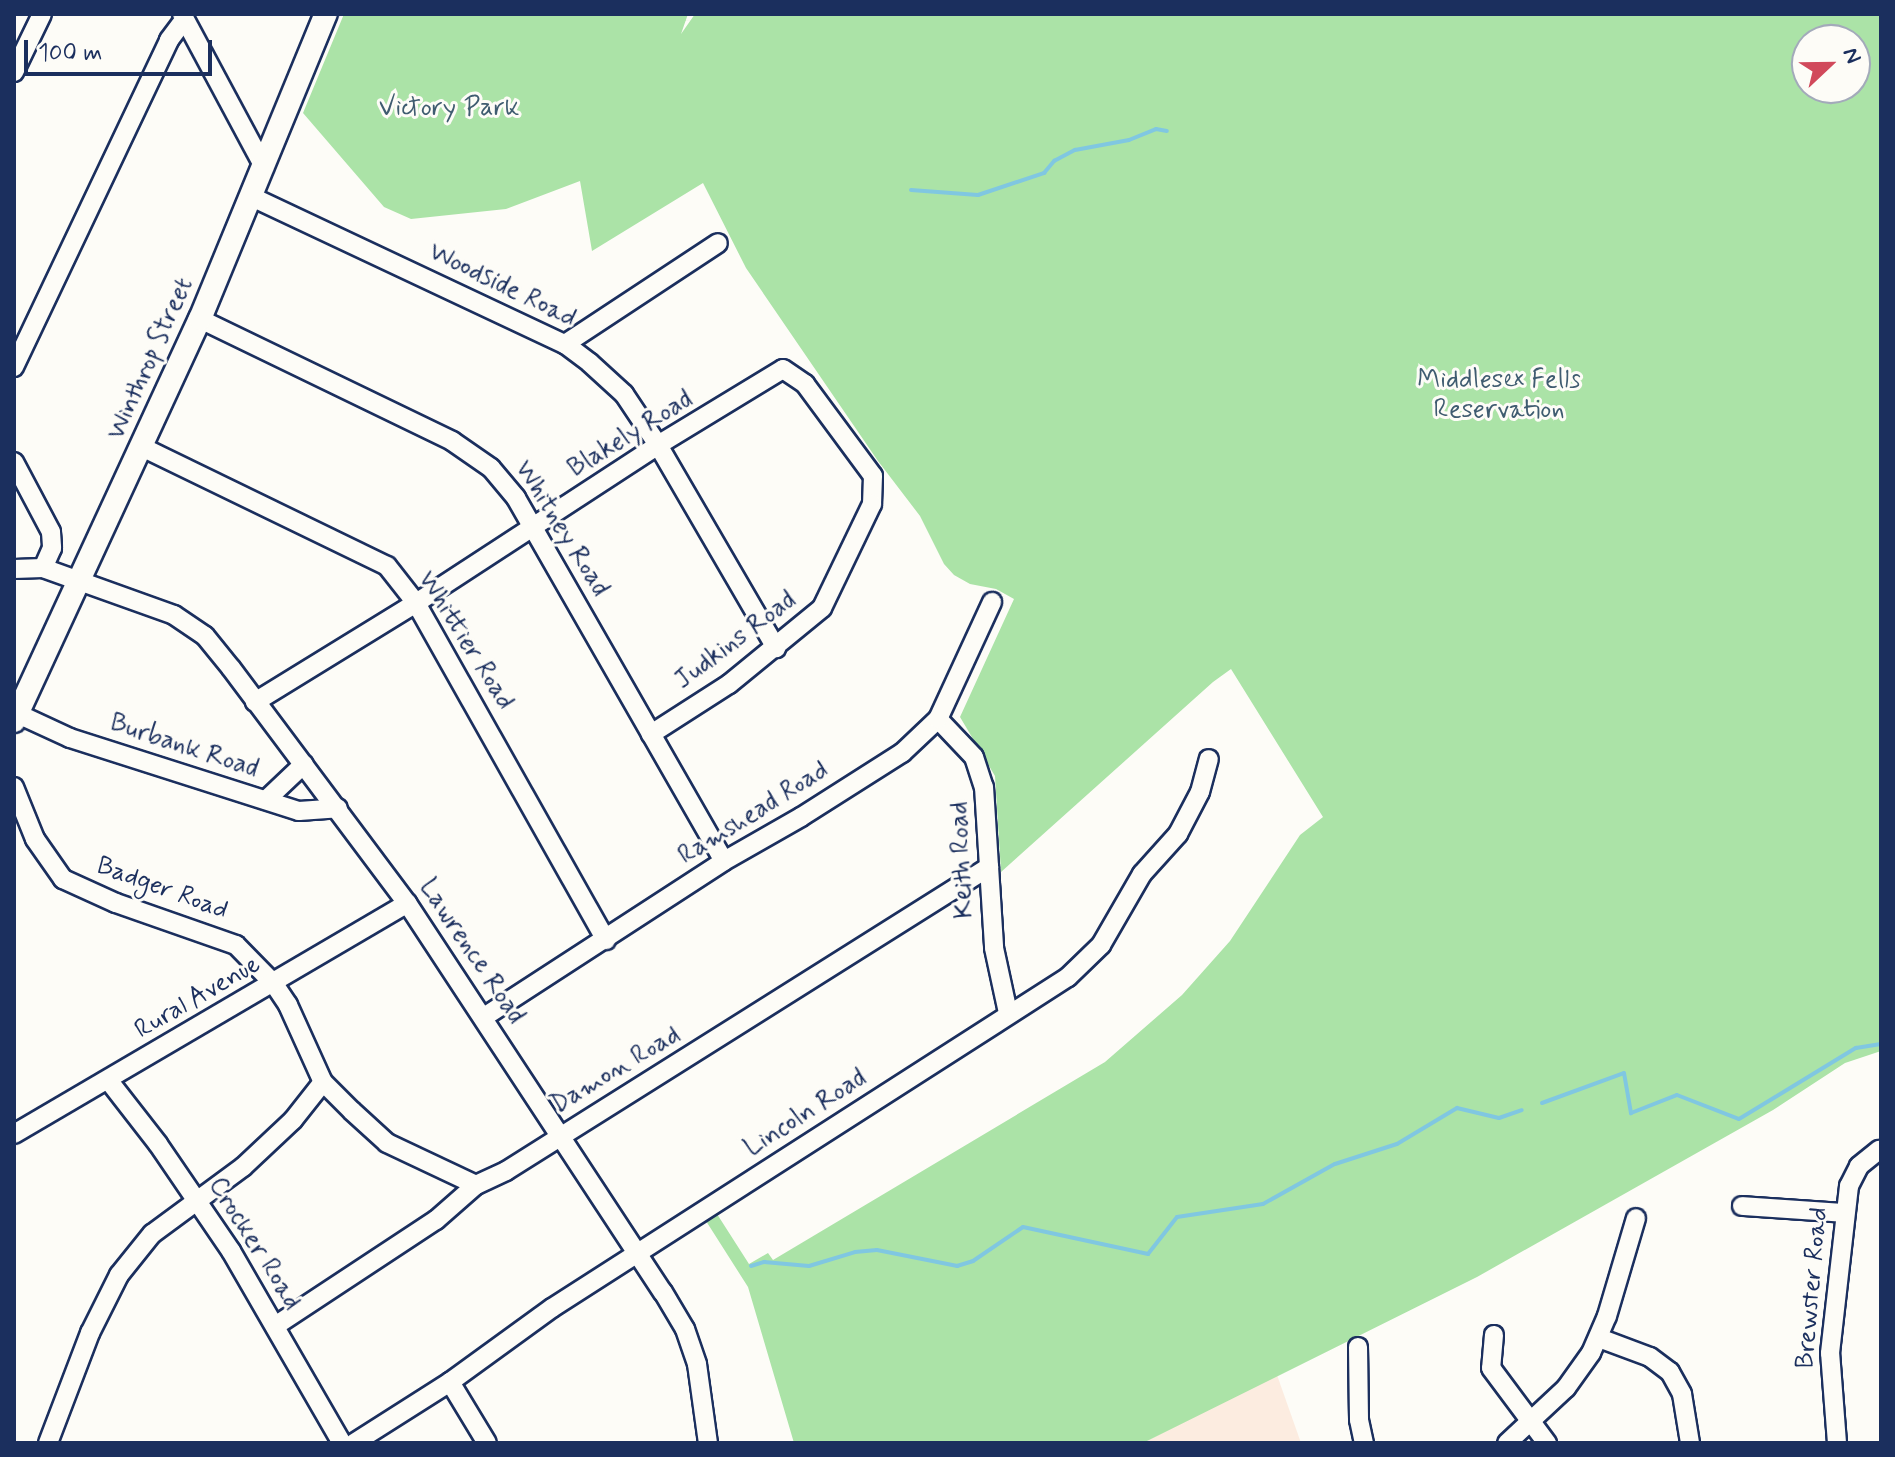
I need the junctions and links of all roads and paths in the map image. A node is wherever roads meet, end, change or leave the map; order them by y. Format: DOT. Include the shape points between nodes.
graph roads {
  1 [pos="42,14"];
  2 [pos="326,14"];
  3 [pos="183,17"];
  4 [pos="14,72"];
  5 [pos="264,167"];
  6 [pos="252,197"];
  7 [pos="718,243"];
  8 [pos="200,319"];
  9 [pos="565,344"];
  10 [pos="14,367"];
  11 [pos="790,374"];
  12 [pos="658,445"];
  13 [pos="142,447"];
  14 [pos="14,462"];
  15 [pos="534,529"];
  16 [pos="43,568"];
  17 [pos="14,569"];
  18 [pos="80,579"];
  19 [pos="992,602"];
  20 [pos="416,603"];
  21 [pos="776,648"];
  22 [pos="255,702"];
  23 [pos="16,717"];
  24 [pos="938,719"];
  25 [pos="651,734"];
  26 [pos="1209,759"];
  27 [pos="304,764"];
  28 [pos="14,787"];
  29 [pos="266,800"];
  30 [pos="338,808"];
  31 [pos="724,861"];
  32 [pos="989,867"];
  33 [pos="407,903"];
  34 [pos="606,940"];
  35 [pos="274,984"];
  36 [pos="1008,1013"];
  37 [pos="484,1017"];
  38 [pos="109,1081"];
  39 [pos="323,1082"];
  40 [pos="14,1134"];
  41 [pos="561,1135"];
  42 [pos="1879,1150"];
  43 [pos="476,1185"];
  44 [pos="197,1198"];
  45 [pos="1742,1206"];
  46 [pos="1845,1213"];
  47 [pos="1636,1218"];
  48 [pos="638,1253"];
  49 [pos="275,1326"];
  50 [pos="1494,1335"];
  51 [pos="1599,1338"];
  52 [pos="1358,1347"];
  53 [pos="450,1382"];
  54 [pos="1529,1419"];
  55 [pos="48,1443"];
  56 [pos="342,1443"];
  57 [pos="354,1443"];
  58 [pos="487,1443"];
  59 [pos="708,1443"];
  60 [pos="1364,1443"];
  61 [pos="1507,1443"];
  62 [pos="1547,1443"];
  63 [pos="1690,1443"];
  64 [pos="1837,1443"];
  1 -- 4 [label="street"];
  2 -- 5 [label="main road, Winthrop Street"];
  3 -- 5 [label="street"];
  3 -- 10 [label="street"];
  5 -- 6 [label="main road, Winthrop Street"];
  6 -- 8 [label="main road, Winthrop Street"];
  6 -- 9 [label="street, Woodside Road"];
  7 -- 9 [label="street"];
  8 -- 13 [label="main road, Winthrop Street"];
  8 -- 15 [label="street, Whitney Road" via="452,441 491,468"];
  9 -- 12 [label="street, Woodside Road" via="624,394"];
  11 -- 12 [label="street, Blakely Road" via="783,369"];
  11 -- 21 [label="street, Judkins Road" via="805,384 873,476 872,504 822,608"];
  12 -- 15 [label="street, Blakely Road"];
  12 -- 21 [label="street, Woodside Road"];
  13 -- 18 [label="main road, Winthrop Street"];
  13 -- 20 [label="street, Whittier Road" via="387,566"];
  14 -- 16 [label="street" via="51,532 52,548"];
  15 -- 20 [label="street, Blakely Road"];
  15 -- 25 [label="street, Whitney Road"];
  16 -- 17 [label="street, Lawrence Road"];
  16 -- 18 [label="street, Lawrence Road"];
  18 -- 22 [label="street, Lawrence Road" via="190,624"];
  18 -- 23 [label="main road, Winthrop Street"];
  19 -- 24 [label="street, Ramshead Road"];
  20 -- 22 [label="street, Blakely Road"];
  20 -- 34 [label="street, Whittier Road"];
  21 -- 25 [label="street, Judkins Road"];
  22 -- 27 [label="street, Lawrence Road"];
  23 -- 29 [label="street, Burbank Road"];
  24 -- 31 [label="street, Ramshead Road" via="902,753"];
  24 -- 32 [label="street, Keith Road" via="974,757 984,787"];
  25 -- 31 [label="street, Whitney Road"];
  26 -- 36 [label="street, Lincoln Road" via="1200,792 1178,834 1142,874 1101,945 1068,977"];
  27 -- 29 [label="street"];
  27 -- 30 [label="street, Lawrence Road"];
  28 -- 35 [label="street, Badger Road" via="35,839 63,879 236,945"];
  29 -- 30 [label="street, Burbank Road" via="299,811"];
  30 -- 33 [label="street, Lawrence Road"];
  31 -- 34 [label="street, Ramshead Road"];
  32 -- 36 [label="street, Keith Road" via="994,948"];
  32 -- 41 [label="street, Damon Road"];
  33 -- 35 [label="street, Rural Avenue"];
  33 -- 37 [label="street, Lawrence Road"];
  34 -- 37 [label="street, Ramshead Road"];
  35 -- 38 [label="street, Rural Avenue"];
  35 -- 39 [label="street, Badger Road"];
  36 -- 48 [label="street, Lincoln Road"];
  37 -- 41 [label="street, Lawrence Road"];
  38 -- 40 [label="street, Rural Avenue"];
  38 -- 44 [label="street, Crocker Road"];
  39 -- 43 [label="street, Badger Road" via="387,1143"];
  39 -- 44 [label="street" via="293,1120 243,1167"];
  41 -- 43 [label="street, Damon Road"];
  41 -- 48 [label="street, Lawrence Road"];
  42 -- 46 [label="street, Brewster Road" via="1853,1174"];
  43 -- 49 [label="street, Damon Road" via="436,1220"];
  44 -- 49 [label="street, Crocker Road"];
  44 -- 55 [label="street" via="152,1234 119,1275 90,1333"];
  45 -- 46 [label="street"];
  46 -- 64 [label="street, Brewster Road" via="1830,1353"];
  47 -- 51 [label="street"];
  48 -- 53 [label="street, Lincoln Road"];
  48 -- 59 [label="street, Lawrence Road" via="685,1329 697,1364"];
  49 -- 56 [label="street, Crocker Road"];
  50 -- 54 [label="street" via="1491,1368"];
  51 -- 54 [label="street" via="1566,1388"];
  51 -- 63 [label="street" via="1650,1357 1670,1372 1682,1394"];
  52 -- 60 [label="street"];
  53 -- 57 [label="street, Lincoln Road"];
  53 -- 58 [label="street"];
  54 -- 61 [label="street"];
  54 -- 62 [label="street"];
}
